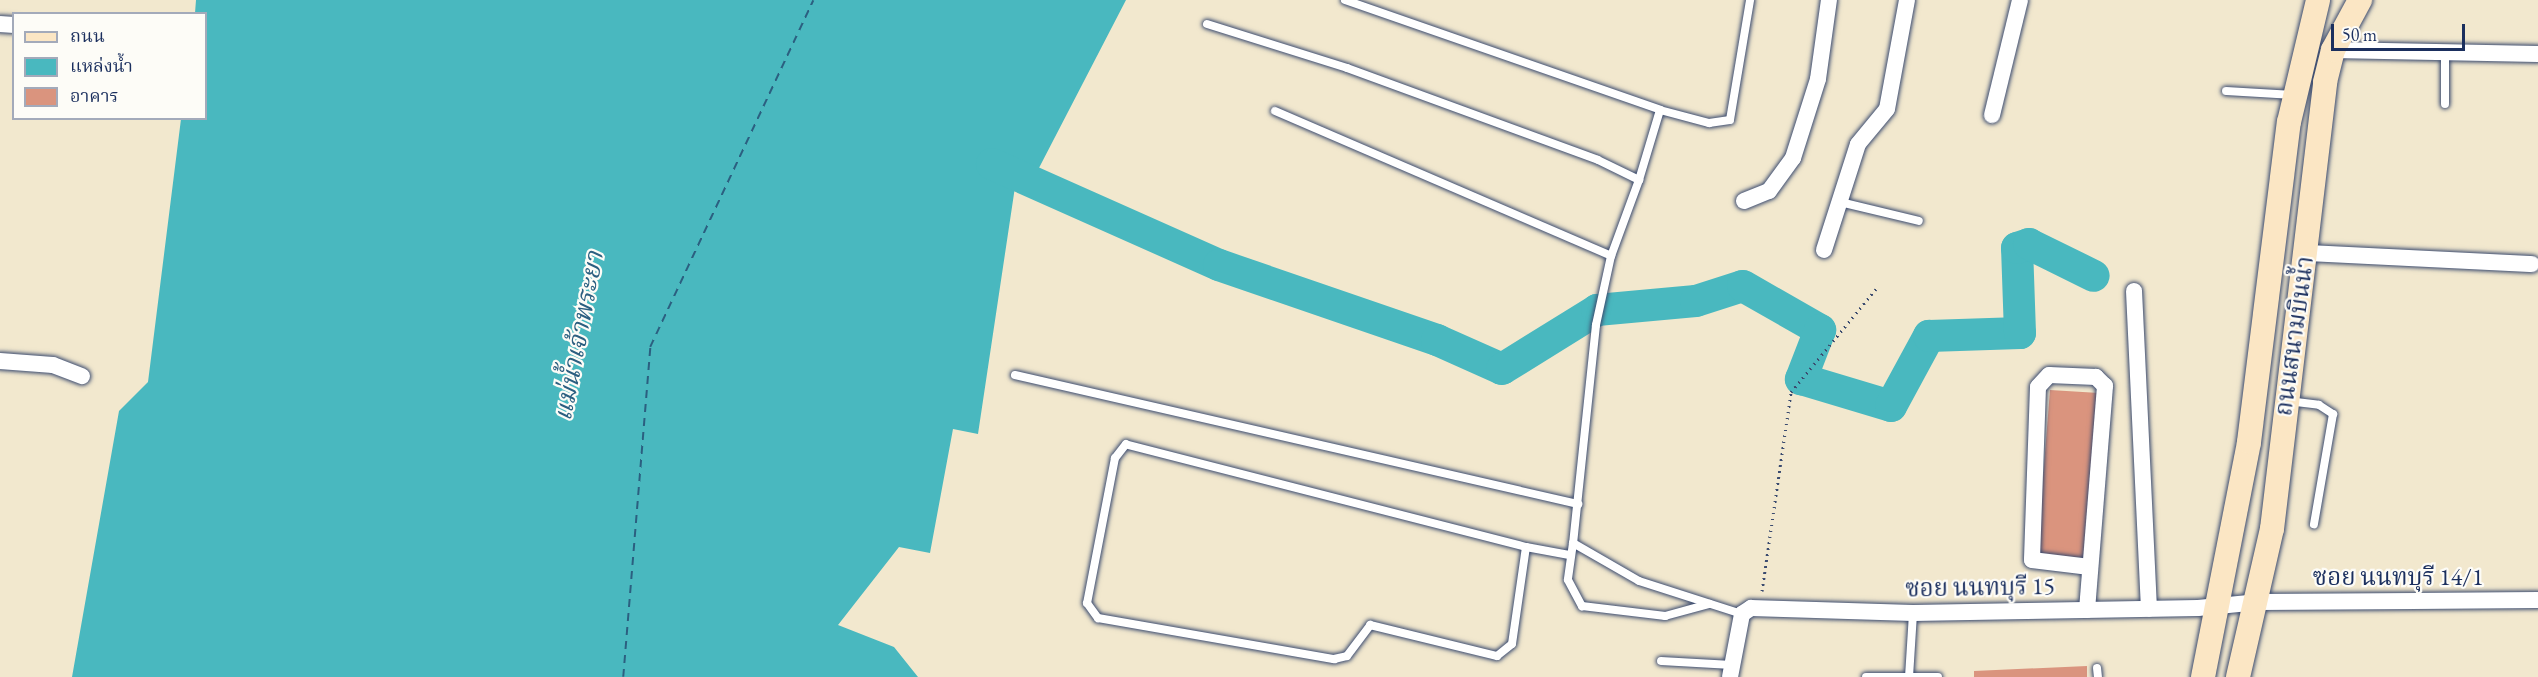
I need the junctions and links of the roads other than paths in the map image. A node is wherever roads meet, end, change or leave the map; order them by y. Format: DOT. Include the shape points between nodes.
graph roads {
  1 [pos="1345,0"];
  2 [pos="1750,0"];
  3 [pos="1829,0"];
  4 [pos="1907,0"];
  5 [pos="2020,0"];
  6 [pos="2360,0"];
  7 [pos="2313,1"];
  8 [pos="1207,24"];
  9 [pos="2334,50"];
  10 [pos="2445,54"];
  11 [pos="2538,54"];
  12 [pos="2226,91"];
  13 [pos="2294,95"];
  14 [pos="2445,104"];
  15 [pos="1275,111"];
  16 [pos="1660,111"];
  17 [pos="1992,115"];
  18 [pos="1639,180"];
  19 [pos="1744,201"];
  20 [pos="1840,201"];
  21 [pos="1919,221"];
  22 [pos="1824,250"];
  23 [pos="2306,253"];
  24 [pos="1611,256"];
  25 [pos="2532,264"];
  26 [pos="2134,291"];
  27 [pos="0,361"];
  28 [pos="1015,375"];
  29 [pos="82,376"];
  30 [pos="2284,400"];
  31 [pos="1578,504"];
  32 [pos="2314,524"];
  33 [pos="1573,543"];
  34 [pos="1526,547"];
  35 [pos="1569,555"];
  36 [pos="2090,567"];
  37 [pos="2538,600"];
  38 [pos="2259,602"];
  39 [pos="1711,603"];
  40 [pos="2221,604"];
  41 [pos="2149,609"];
  42 [pos="2087,610"];
  43 [pos="1742,614"];
  44 [pos="1913,614"];
  45 [pos="1661,661"];
  46 [pos="1731,671"];
  47 [pos="1909,676"];
  48 [pos="1866,677"];
  49 [pos="1938,677"];
  50 [pos="2203,677"];
  51 [pos="2238,677"];
  1 -- 16 [label="lane"];
  2 -- 16 [label="lane" via="1730,120 1708,123"];
  3 -- 19 [label="street" via="1818,79 1793,158 1768,191"];
  4 -- 20 [label="street" via="1887,109 1858,144"];
  5 -- 17 [label="street"];
  6 -- 9 [label="main road, ถนนสนามบินน้ำ"];
  7 -- 13 [label="main road, ถนนสนามบินน้ำ"];
  8 -- 18 [label="lane" via="1347,68 1598,160"];
  9 -- 10 [label="street"];
  9 -- 23 [label="main road, ถนนสนามบินน้ำ" via="2321,122"];
  10 -- 11 [label="street"];
  10 -- 14 [label="lane"];
  12 -- 13 [label="lane"];
  13 -- 40 [label="main road, ถนนสนามบินน้ำ" via="2249,442"];
  15 -- 24 [label="lane"];
  16 -- 18 [label="lane"];
  18 -- 24 [label="lane"];
  20 -- 21 [label="lane"];
  20 -- 22 [label="street"];
  23 -- 25 [label="street"];
  23 -- 30 [label="main road, ถนนสนามบินน้ำ"];
  24 -- 31 [label="lane" via="1596,325"];
  26 -- 41 [label="street"];
  27 -- 29 [label="street" via="53,365"];
  28 -- 31 [label="lane"];
  30 -- 32 [label="lane" via="2319,405 2333,414"];
  30 -- 38 [label="main road, ถนนสนามบินน้ำ"];
  31 -- 33 [label="lane"];
  33 -- 35 [label="lane"];
  33 -- 39 [label="lane" via="1639,581"];
  34 -- 34 [label="lane" via="1126,444 1115,458 1087,603 1098,618 1334,659 1347,656 1370,625 1497,656 1512,644"];
  34 -- 35 [label="lane"];
  35 -- 39 [label="lane" via="1573,597 1595,611 1665,615"];
  36 -- 36 [label="street" via="2105,386 2096,377 2049,375 2038,387 2032,560"];
  36 -- 42 [label="street"];
  37 -- 38 [label="street, ซอย นนทบุรี 14/1"];
  38 -- 40 [label="street, ซอย นนทบุรี 14/1"];
  38 -- 51 [label="main road, ถนนสนามบินน้ำ"];
  39 -- 43 [label="lane"];
  40 -- 41 [label="street, ซอย นนทบุรี 15"];
  40 -- 50 [label="main road, ถนนสนามบินน้ำ"];
  41 -- 42 [label="street, ซอย นนทบุรี 15"];
  42 -- 44 [label="street, ซอย นนทบุรี 15"];
  43 -- 44 [label="street, ซอย นนทบุรี 15" via="1760,608"];
  43 -- 46 [label="street"];
  44 -- 47 [label="lane"];
  45 -- 46 [label="lane"];
  47 -- 48 [label="lane"];
  47 -- 49 [label="lane"];
}
